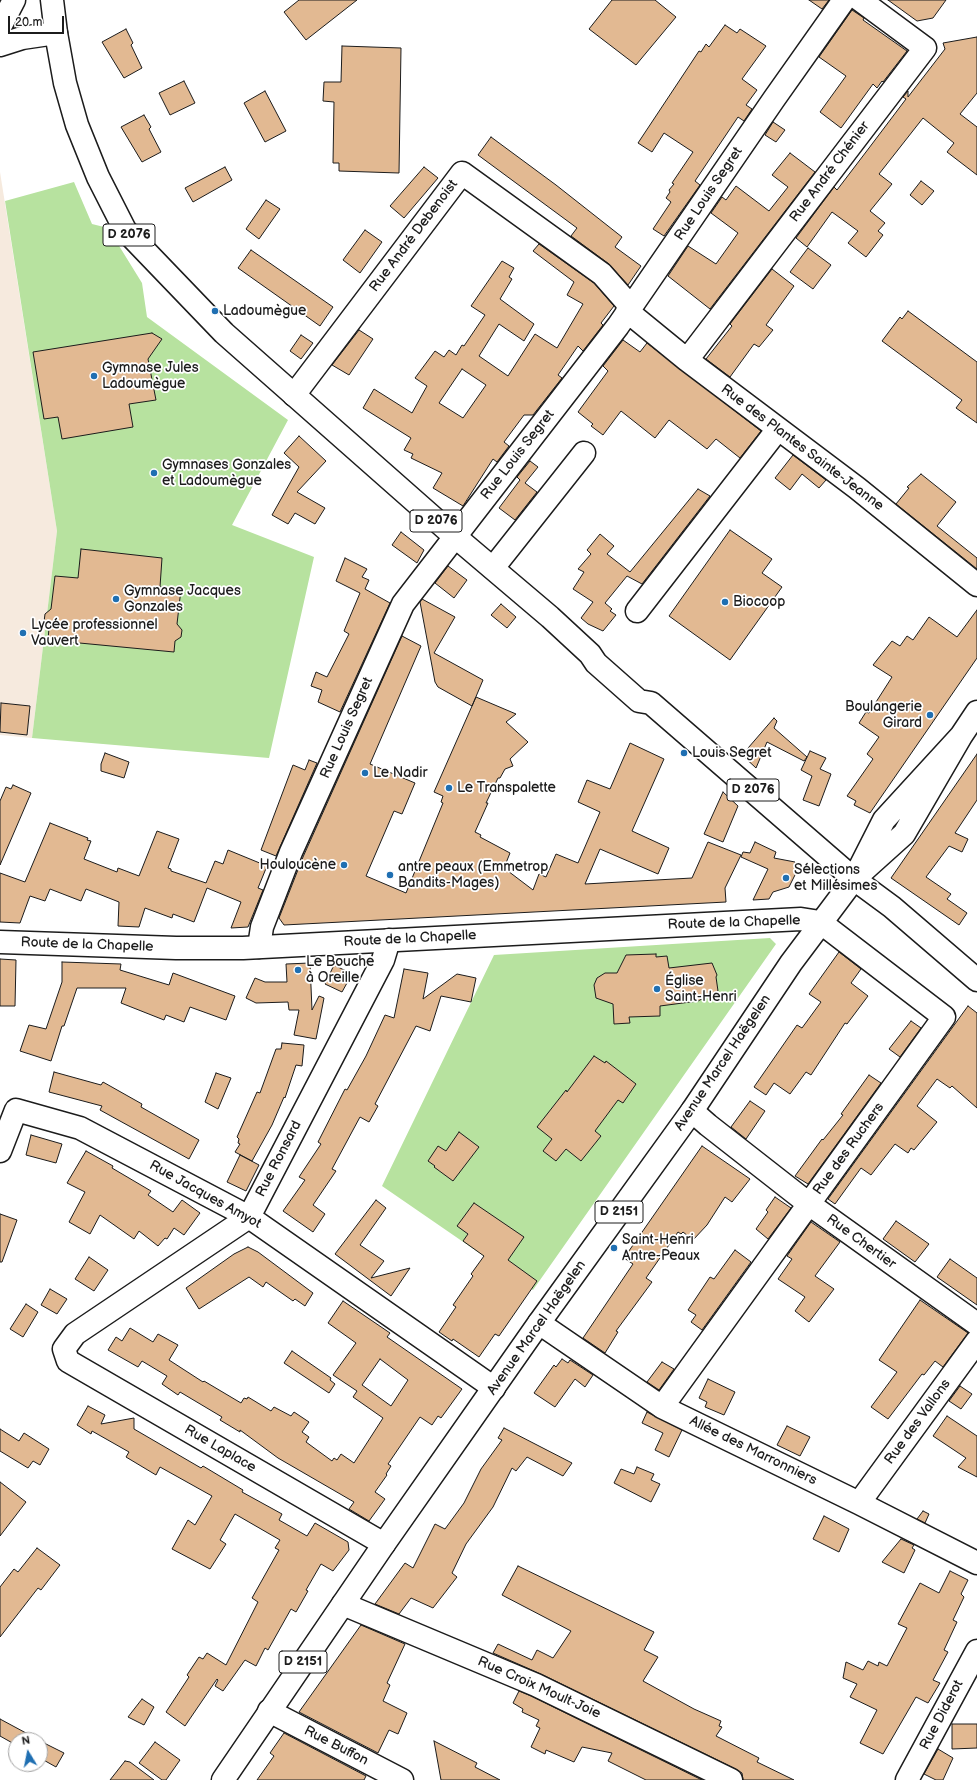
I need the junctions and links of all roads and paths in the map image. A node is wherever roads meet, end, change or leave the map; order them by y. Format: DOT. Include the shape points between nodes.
graph roads {
  1 [pos="14,0"];
  2 [pos="52,0"];
  3 [pos="844,0"];
  4 [pos="860,0"];
  5 [pos="0,27"];
  6 [pos="56,33"];
  7 [pos="0,45"];
  8 [pos="629,309"];
  9 [pos="687,360"];
  10 [pos="289,390"];
  11 [pos="778,429"];
  12 [pos="584,453"];
  13 [pos="454,537"];
  14 [pos="493,568"];
  15 [pos="977,584"];
  16 [pos="637,611"];
  17 [pos="977,712"];
  18 [pos="854,878"];
  19 [pos="820,922"];
  20 [pos="388,940"];
  21 [pos="0,942"];
  22 [pos="259,947"];
  23 [pos="977,980"];
  24 [pos="692,1111"];
  25 [pos="0,1151"];
  26 [pos="809,1204"];
  27 [pos="249,1217"];
  28 [pos="539,1323"];
  29 [pos="977,1324"];
  30 [pos="977,1341"];
  31 [pos="64,1349"];
  32 [pos="494,1388"];
  33 [pos="662,1407"];
  34 [pos="859,1503"];
  35 [pos="384,1544"];
  36 [pos="977,1563"];
  37 [pos="344,1604"];
  38 [pos="977,1651"];
  39 [pos="269,1712"];
  40 [pos="223,1780"];
  41 [pos="402,1780"];
  42 [pos="731,1780"];
  43 [pos="907,1780"];
  1 -- 5 [label="street"];
  2 -- 6 [label="street, D 2076"];
  3 -- 8 [label="street, Rue Louis Segret"];
  4 -- 9 [label="street, Rue André Chénier" via="925,48"];
  6 -- 7 [label="street" via="22,38"];
  6 -- 10 [label="street, D 2076" via="65,83 77,125 98,177 125,230 207,316"];
  8 -- 9 [label="street, Rue des Plantes Sainte-Jeanne"];
  8 -- 10 [label="street, Rue André Debenoist" via="602,274 462,173"];
  8 -- 13 [label="street, Rue Louis Segret"];
  9 -- 11 [label="street, Rue des Plantes Sainte-Jeanne"];
  10 -- 13 [label="street, D 2076"];
  11 -- 15 [label="street, Rue des Plantes Sainte-Jeanne"];
  11 -- 16 [label="street"];
  12 -- 14 [label="street"];
  13 -- 14 [label="street, D 2076"];
  13 -- 22 [label="street, Rue Louis Segret" via="402,604 291,852 262,927"];
  14 -- 18 [label="street, D 2076" via="639,700 650,703"];
  17 -- 18 [label="street, Avenue Marcel Haëgelen" via="961,736 884,820"];
  18 -- 19 [label="street, Avenue Marcel Haëgelen / D 2151"];
  18 -- 23 [label="street, D 2076"];
  19 -- 20 [label="street, Route de la Chapelle" via="801,918"];
  19 -- 24 [label="street, Avenue Marcel Haëgelen / D 2151"];
  19 -- 26 [label="street, Rue des Ruchers" via="944,1017"];
  20 -- 22 [label="street, Route de la Chapelle"];
  20 -- 27 [label="street, Rue Ronsard" via="383,960"];
  21 -- 22 [label="street, Route de la Chapelle" via="176,948"];
  24 -- 26 [label="street, Rue Chertier"];
  24 -- 28 [label="street, Avenue Marcel Haëgelen / D 2151"];
  25 -- 27 [label="street, Rue Jacques Amyot" via="16,1110 80,1128"];
  26 -- 29 [label="street, Rue Chertier"];
  26 -- 33 [label="street, Rue des Ruchers"];
  27 -- 31 [label="street, Rue Ronsard" via="75,1334"];
  27 -- 32 [label="street, Rue Jacques Amyot"];
  28 -- 32 [label="street, Avenue Marcel Haëgelen / D 2151"];
  28 -- 33 [label="street, Allée des Marronniers"];
  30 -- 34 [label="street, Rue des Vallons"];
  31 -- 35 [label="street, Rue Laplace" via="68,1362"];
  32 -- 35 [label="street, Avenue Marcel Haëgelen / D 2151"];
  33 -- 34 [label="street, Allée des Marronniers"];
  34 -- 36 [label="street, Allée des Marronniers"];
  35 -- 37 [label="street, Avenue Marcel Haëgelen / D 2151"];
  37 -- 39 [label="street, Avenue Marcel Haëgelen / D 2151"];
  37 -- 42 [label="street, Rue Croix Moult-Joie" via="536,1685"];
  38 -- 43 [label="street, Rue Diderot"];
  39 -- 40 [label="street, Avenue Marcel Haëgelen / D 2151"];
  39 -- 41 [label="street, Rue Buffon"];
}
